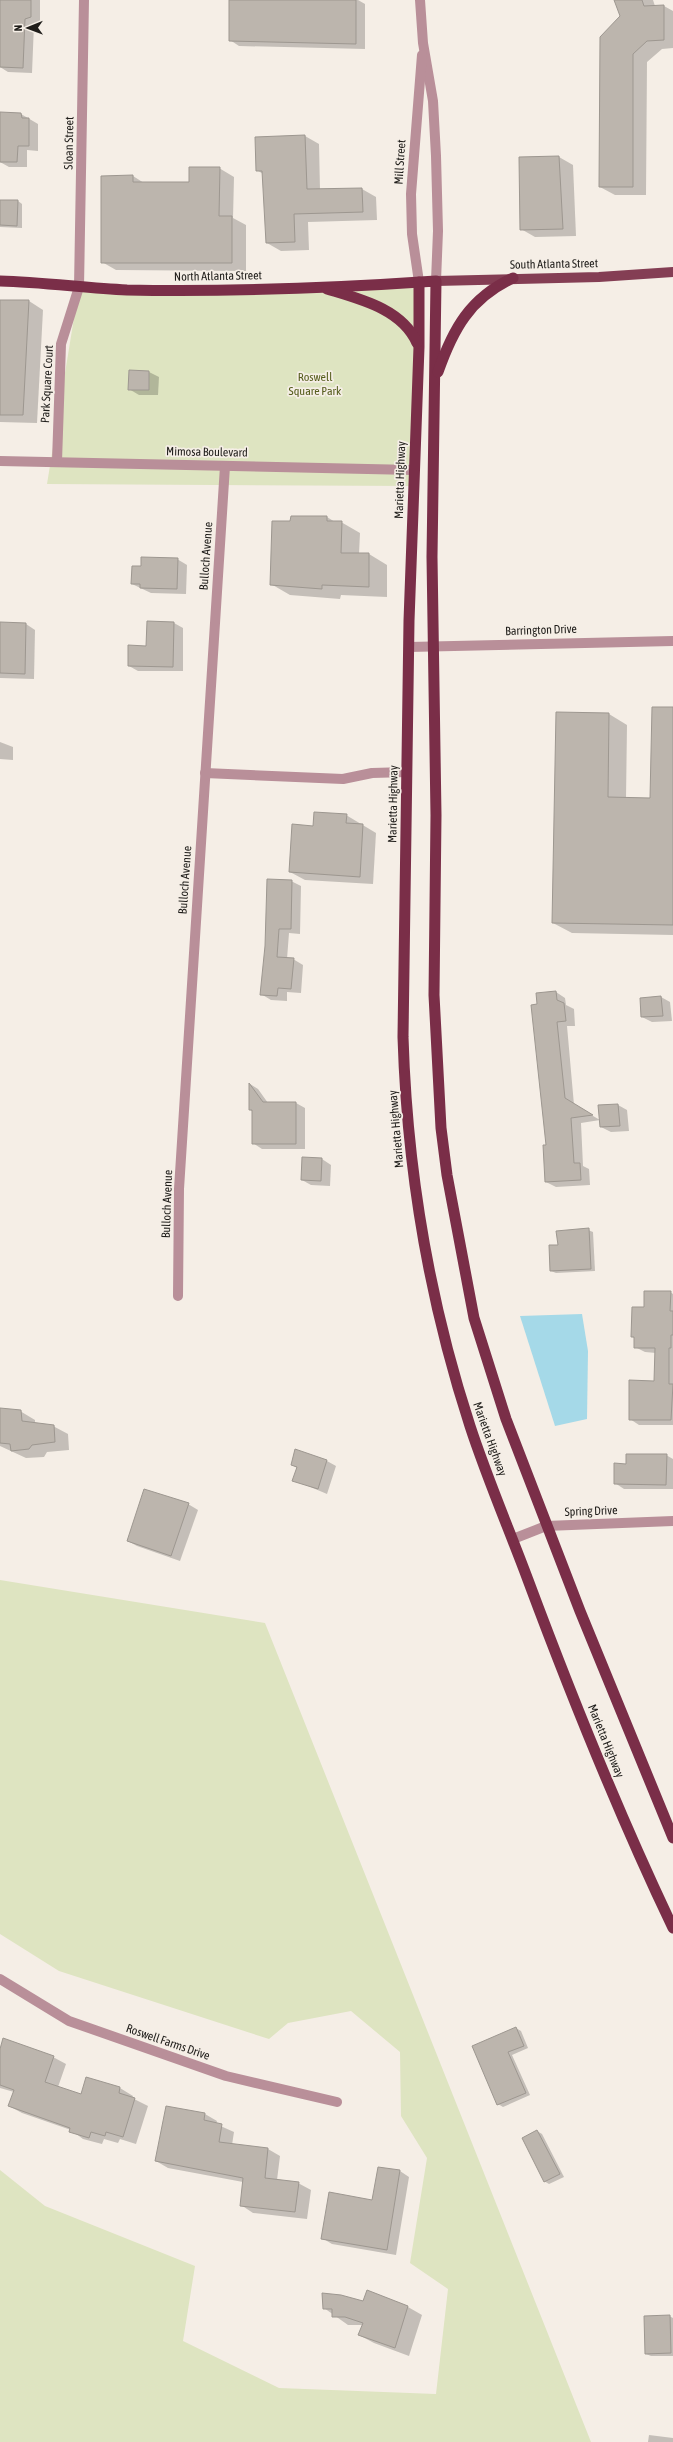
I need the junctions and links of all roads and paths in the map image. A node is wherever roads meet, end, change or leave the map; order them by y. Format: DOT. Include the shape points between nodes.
graph roads {
  1 [pos="84,0"];
  2 [pos="420,0"];
  3 [pos="423,43"];
  4 [pos="673,272"];
  5 [pos="513,278"];
  6 [pos="0,280"];
  7 [pos="436,280"];
  8 [pos="419,282"];
  9 [pos="79,286"];
  10 [pos="320,287"];
  11 [pos="419,347"];
  12 [pos="434,396"];
  13 [pos="0,461"];
  14 [pos="57,461"];
  15 [pos="226,466"];
  16 [pos="413,470"];
  17 [pos="673,641"];
  18 [pos="433,646"];
  19 [pos="409,647"];
  20 [pos="407,772"];
  21 [pos="205,773"];
  22 [pos="178,1296"];
  23 [pos="673,1521"];
  24 [pos="546,1526"];
  25 [pos="513,1539"];
  26 [pos="673,1838"];
  27 [pos="673,1928"];
  28 [pos="0,1980"];
  29 [pos="337,2102"];
  1 -- 9 [label="street, Sloan Street"];
  2 -- 3 [label="street, Mill Street"];
  3 -- 7 [label="street, Mill Street" via="433,101 438,231"];
  3 -- 8 [label="street, Mill Street" via="411,194 412,234"];
  4 -- 5 [label="main road, South Atlanta Street" via="599,277"];
  5 -- 7 [label="main road, South Atlanta Street"];
  5 -- 12 [label="highway" via="496,286 477,301 453,333 438,372"];
  6 -- 9 [label="highway, North Atlanta Street"];
  7 -- 8 [label="highway, North Atlanta Street"];
  7 -- 12 [label="highway, Marietta Highway"];
  8 -- 10 [label="highway, North Atlanta Street"];
  8 -- 11 [label="highway, Marietta Highway"];
  9 -- 10 [label="highway, North Atlanta Street" via="173,290"];
  9 -- 14 [label="street, Park Square Court" via="62,344"];
  10 -- 11 [label="highway" via="360,299 404,322"];
  11 -- 16 [label="highway, Marietta Highway"];
  12 -- 18 [label="highway, Marietta Highway"];
  13 -- 14 [label="street, Mimosa Boulevard"];
  14 -- 15 [label="street, Mimosa Boulevard"];
  15 -- 16 [label="street, Mimosa Boulevard"];
  15 -- 21 [label="street, Bulloch Avenue"];
  16 -- 19 [label="highway, Marietta Highway"];
  17 -- 18 [label="street, Barrington Drive"];
  18 -- 19 [label="street, Barrington Drive"];
  18 -- 24 [label="highway, Marietta Highway" via="436,815 435,1032 444,1150 474,1318 506,1419"];
  19 -- 20 [label="highway, Marietta Highway"];
  20 -- 21 [label="street" via="372,773 343,779"];
  20 -- 25 [label="highway, Marietta Highway" via="404,1037 405,1086 415,1187 429,1270 454,1374 471,1428"];
  21 -- 22 [label="street, Bulloch Avenue" via="179,1189"];
  23 -- 24 [label="street, Spring Drive"];
  24 -- 25 [label="street, Spring Drive"];
  24 -- 26 [label="highway, Marietta Highway"];
  25 -- 27 [label="highway, Marietta Highway" via="594,1746"];
  28 -- 29 [label="street, Roswell Farms Drive" via="69,2021 226,2076"];
}
